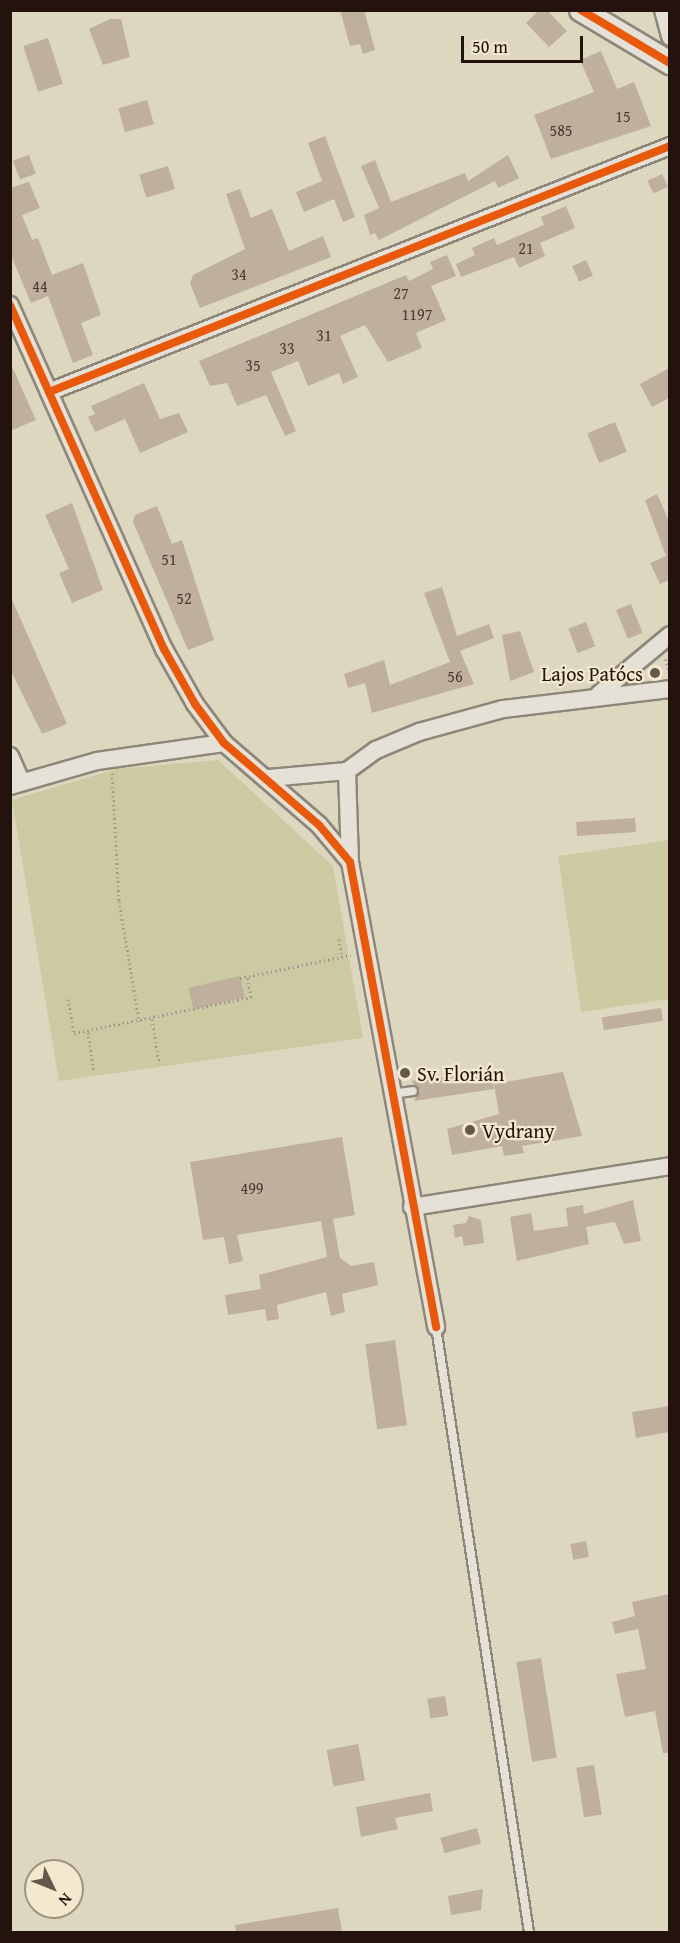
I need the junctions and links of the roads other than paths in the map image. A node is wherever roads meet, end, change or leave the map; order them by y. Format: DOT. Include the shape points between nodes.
graph roads {
  1 [pos="581,10"];
  2 [pos="663,10"];
  3 [pos="669,37"];
  4 [pos="669,63"];
  5 [pos="669,146"];
  6 [pos="10,305"];
  7 [pos="49,392"];
  8 [pos="669,635"];
  9 [pos="669,689"];
  10 [pos="598,694"];
  11 [pos="224,743"];
  12 [pos="10,756"];
  13 [pos="348,771"];
  14 [pos="269,778"];
  15 [pos="16,783"];
  16 [pos="350,862"];
  17 [pos="412,1091"];
  18 [pos="392,1094"];
  19 [pos="669,1166"];
  20 [pos="412,1207"];
  21 [pos="436,1327"];
  22 [pos="529,1932"];
  1 -- 4 [label="street"];
  2 -- 3 [label="street"];
  5 -- 7 [label="street"];
  6 -- 7 [label="street"];
  7 -- 11 [label="street" via="164,649"];
  8 -- 10 [label="street"];
  9 -- 10 [label="street"];
  10 -- 13 [label="street" via="457,720 376,750"];
  11 -- 14 [label="street"];
  11 -- 15 [label="street" via="109,759"];
  12 -- 15 [label="street"];
  13 -- 14 [label="street"];
  13 -- 16 [label="street"];
  14 -- 16 [label="street"];
  16 -- 18 [label="street"];
  17 -- 18 [label="lane"];
  18 -- 20 [label="street"];
  19 -- 20 [label="street"];
  20 -- 21 [label="street"];
  21 -- 22 [label="lane"];
}
